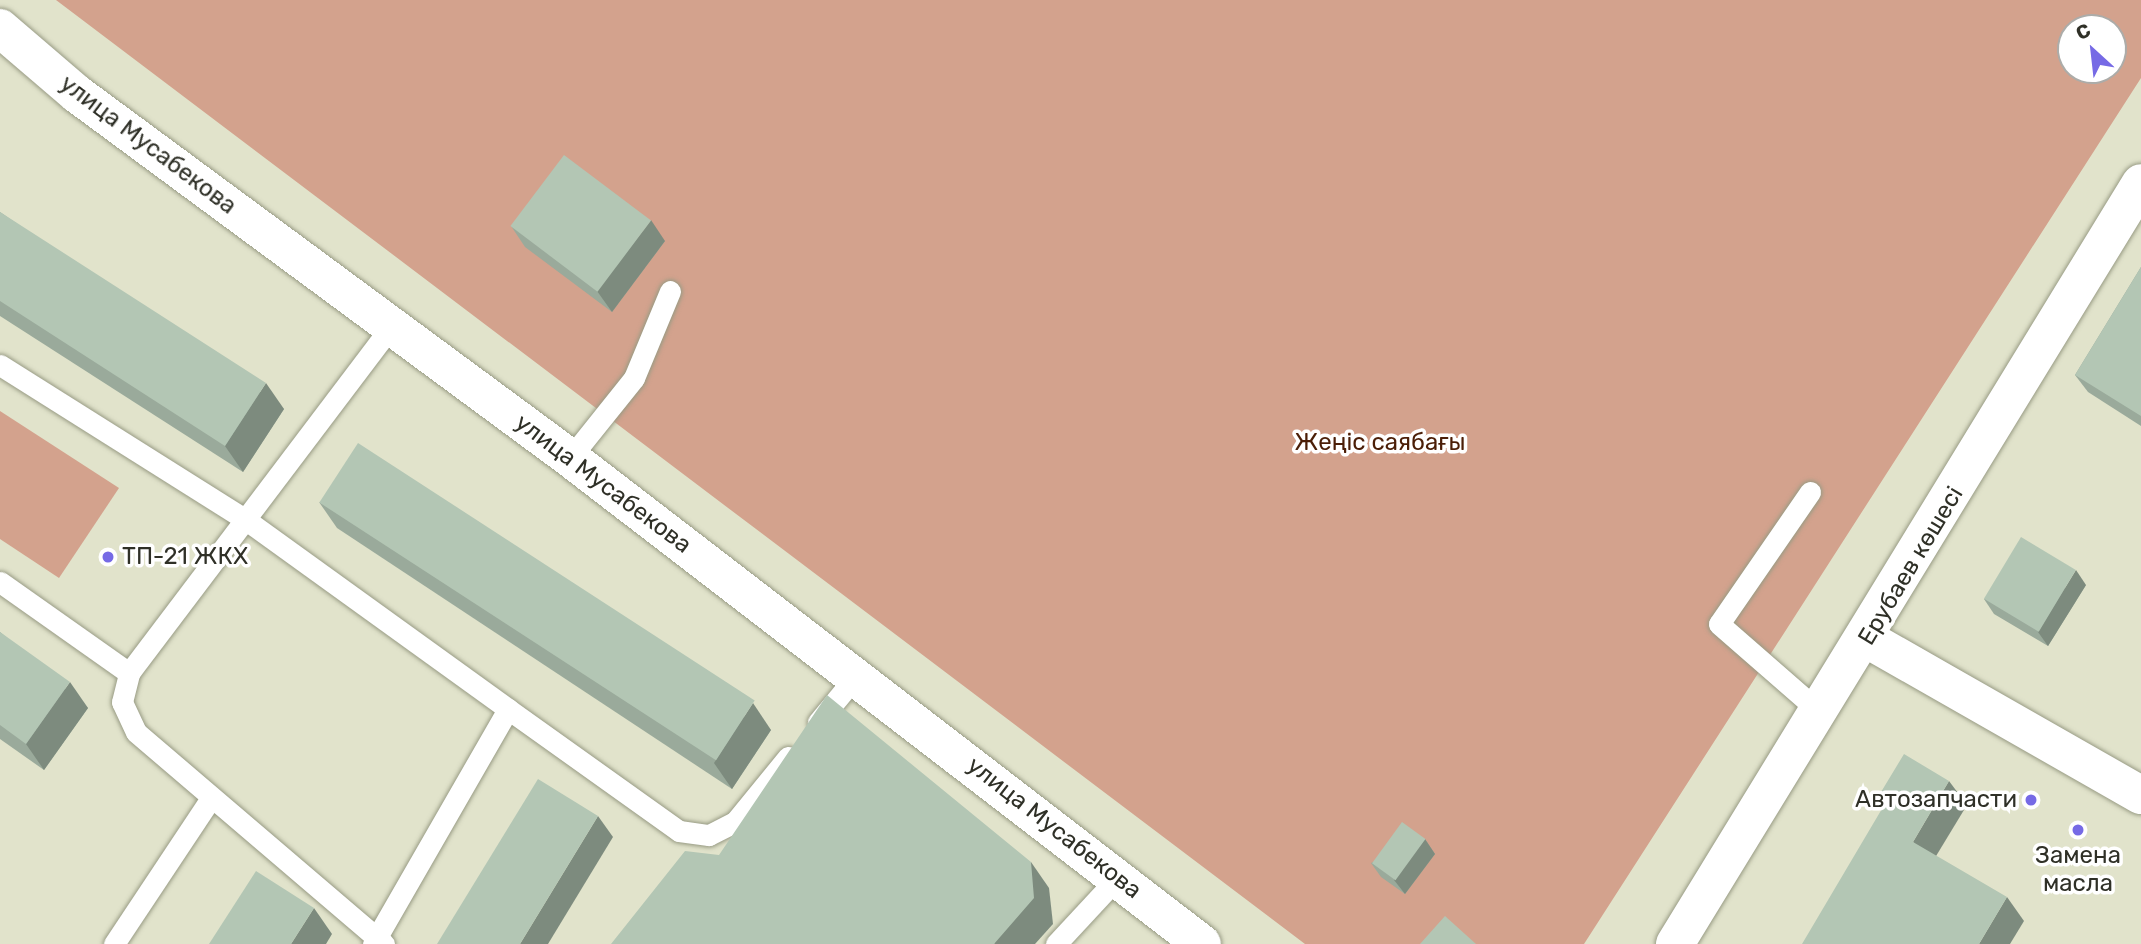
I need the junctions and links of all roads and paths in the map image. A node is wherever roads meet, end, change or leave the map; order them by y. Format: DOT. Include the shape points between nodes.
graph roads {
  1 [pos="0,28"];
  2 [pos="2141,183"];
  3 [pos="670,291"];
  4 [pos="391,327"];
  5 [pos="0,365"];
  6 [pos="570,458"];
  7 [pos="1810,492"];
  8 [pos="246,520"];
  9 [pos="0,582"];
  10 [pos="1867,639"];
  11 [pos="129,673"];
  12 [pos="856,676"];
  13 [pos="509,709"];
  14 [pos="1821,713"];
  15 [pos="2141,795"];
  16 [pos="211,797"];
  17 [pos="1118,877"];
  18 [pos="378,942"];
  19 [pos="114,944"];
  20 [pos="1056,944"];
  21 [pos="1202,944"];
  22 [pos="1675,944"];
  1 -- 4 [label="street, улица Мусабекова" via="77,94"];
  2 -- 10 [label="street, Ерубаев көшесі"];
  3 -- 6 [label="lane" via="634,378"];
  4 -- 6 [label="street, улица Мусабекова"];
  4 -- 8 [label="lane"];
  5 -- 8 [label="lane"];
  6 -- 12 [label="street, улица Мусабекова"];
  7 -- 14 [label="lane" via="1719,624"];
  8 -- 11 [label="lane"];
  8 -- 13 [label="lane"];
  9 -- 11 [label="lane"];
  10 -- 14 [label="street, Ерубаев көшесі"];
  10 -- 15 [label="street"];
  11 -- 16 [label="lane" via="122,702 136,732"];
  12 -- 13 [label="lane" via="735,822 709,835 679,831"];
  12 -- 17 [label="street, улица Мусабекова"];
  13 -- 18 [label="lane"];
  14 -- 22 [label="street, Ерубаев көшесі"];
  16 -- 18 [label="lane"];
  16 -- 19 [label="lane"];
  17 -- 20 [label="lane"];
  17 -- 21 [label="street, улица Мусабекова"];
}
